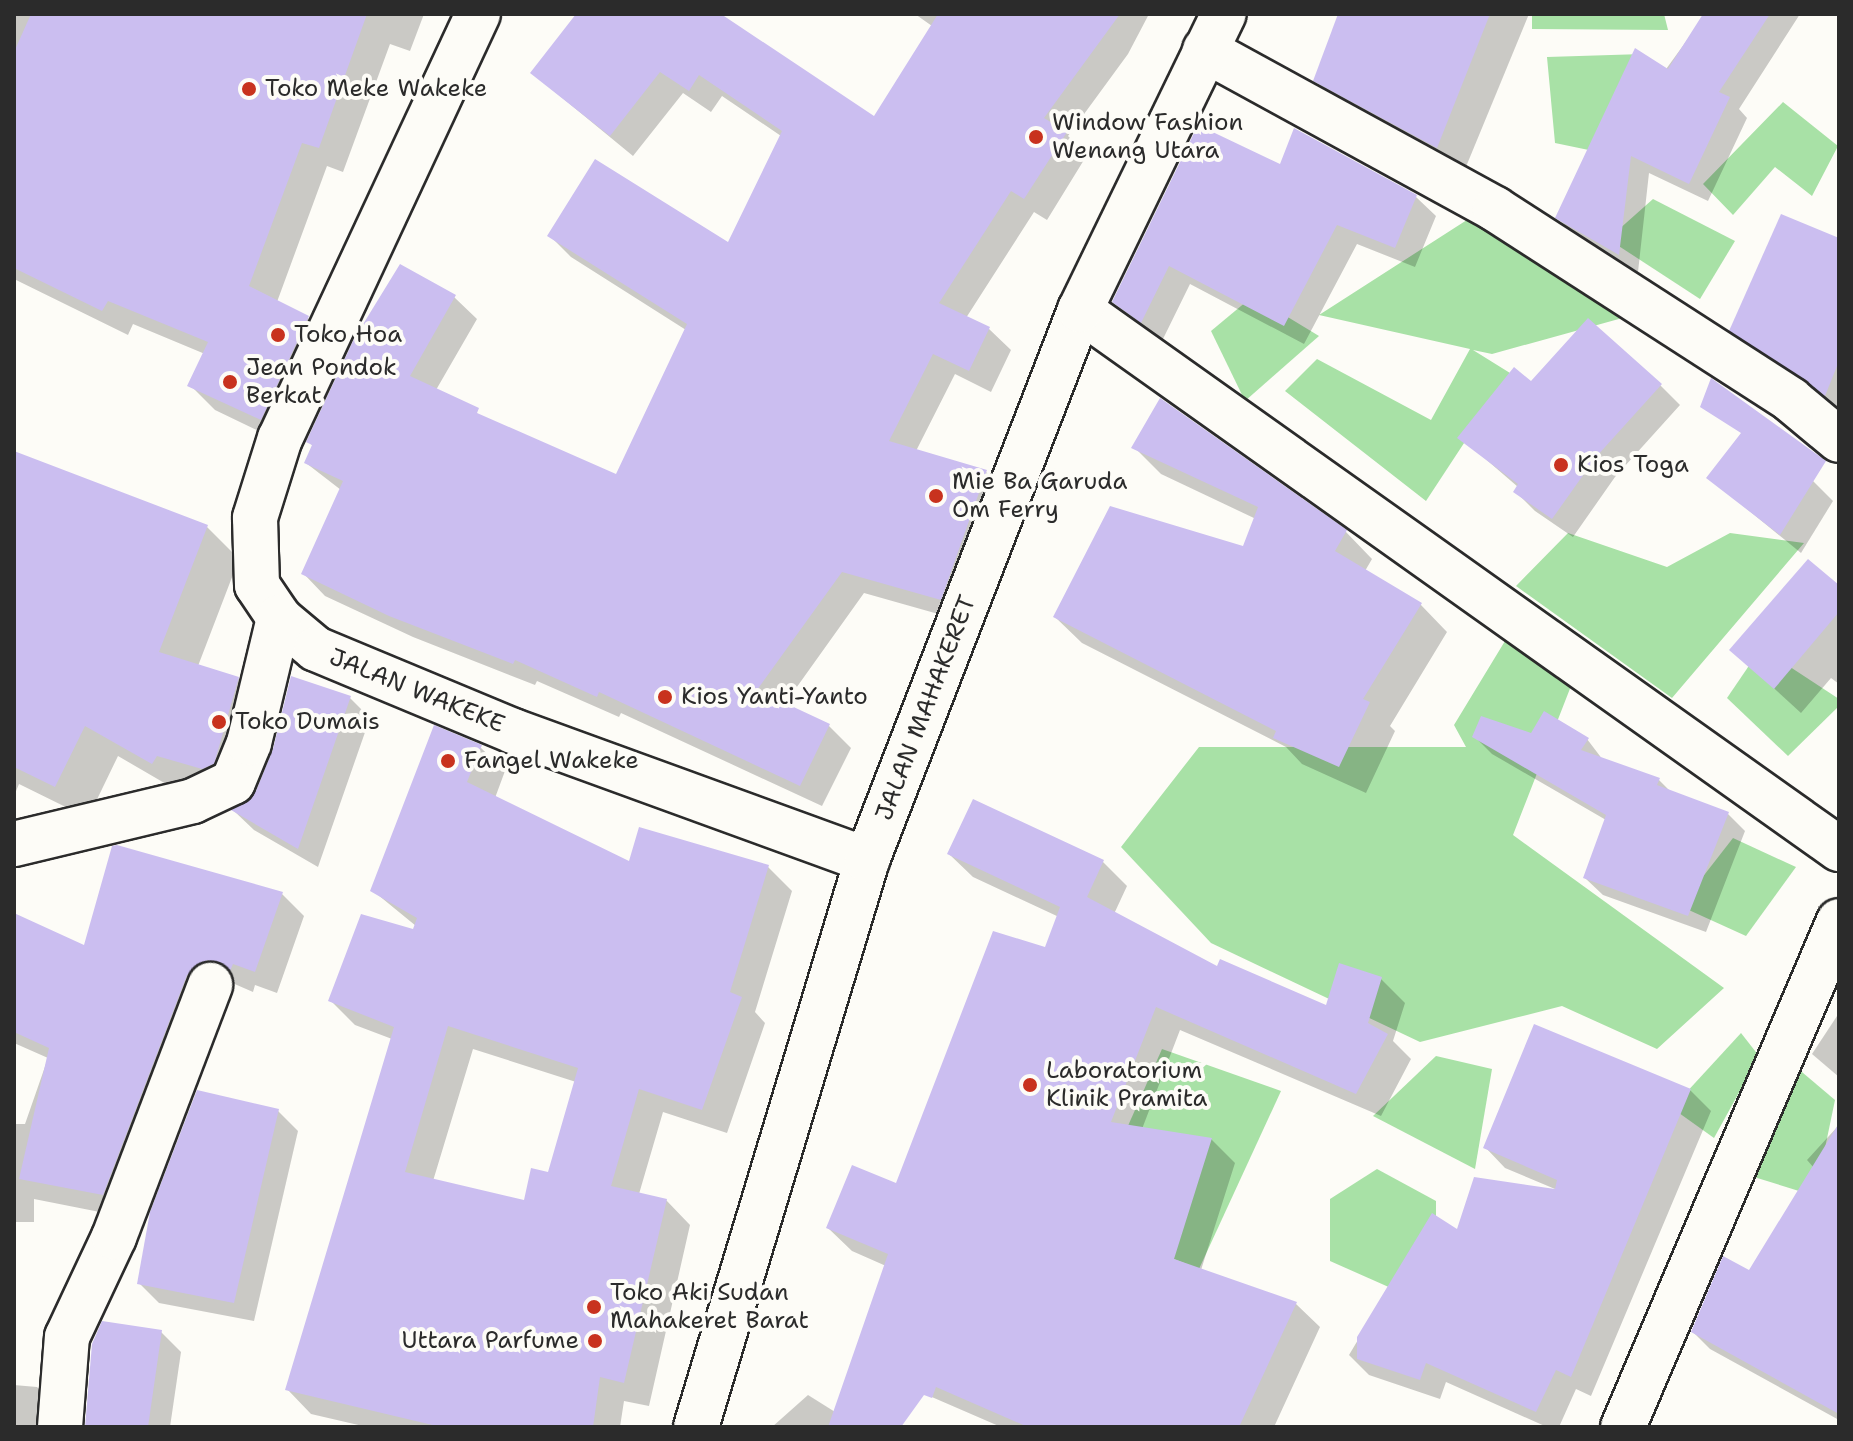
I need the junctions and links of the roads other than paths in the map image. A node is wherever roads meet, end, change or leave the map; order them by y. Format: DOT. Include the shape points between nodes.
graph roads {
  1 [pos="478,14"];
  2 [pos="1214,32"];
  3 [pos="1080,310"];
  4 [pos="1839,440"];
  5 [pos="279,618"];
  6 [pos="14,844"];
  7 [pos="1839,849"];
  8 [pos="867,860"];
  9 [pos="1839,921"];
  10 [pos="210,985"];
  11 [pos="60,1427"];
  12 [pos="696,1427"];
  13 [pos="1623,1427"];
  1 -- 5 [label="street, JALAN WAKEKE" via="280,438 255,518 257,585"];
  2 -- 3 [label="street, JALAN MAHAKERET"];
  2 -- 4 [label="street" via="1791,400"];
  3 -- 7 [label="street"];
  3 -- 8 [label="street, JALAN MAHAKERET"];
  5 -- 6 [label="street" via="249,743 233,782 193,801"];
  5 -- 8 [label="street, JALAN WAKEKE" via="316,649 442,702"];
  8 -- 12 [label="street, JALAN MAHAKERET"];
  9 -- 13 [label="street"];
  10 -- 11 [label="street" via="114,1237 67,1337"];
}
